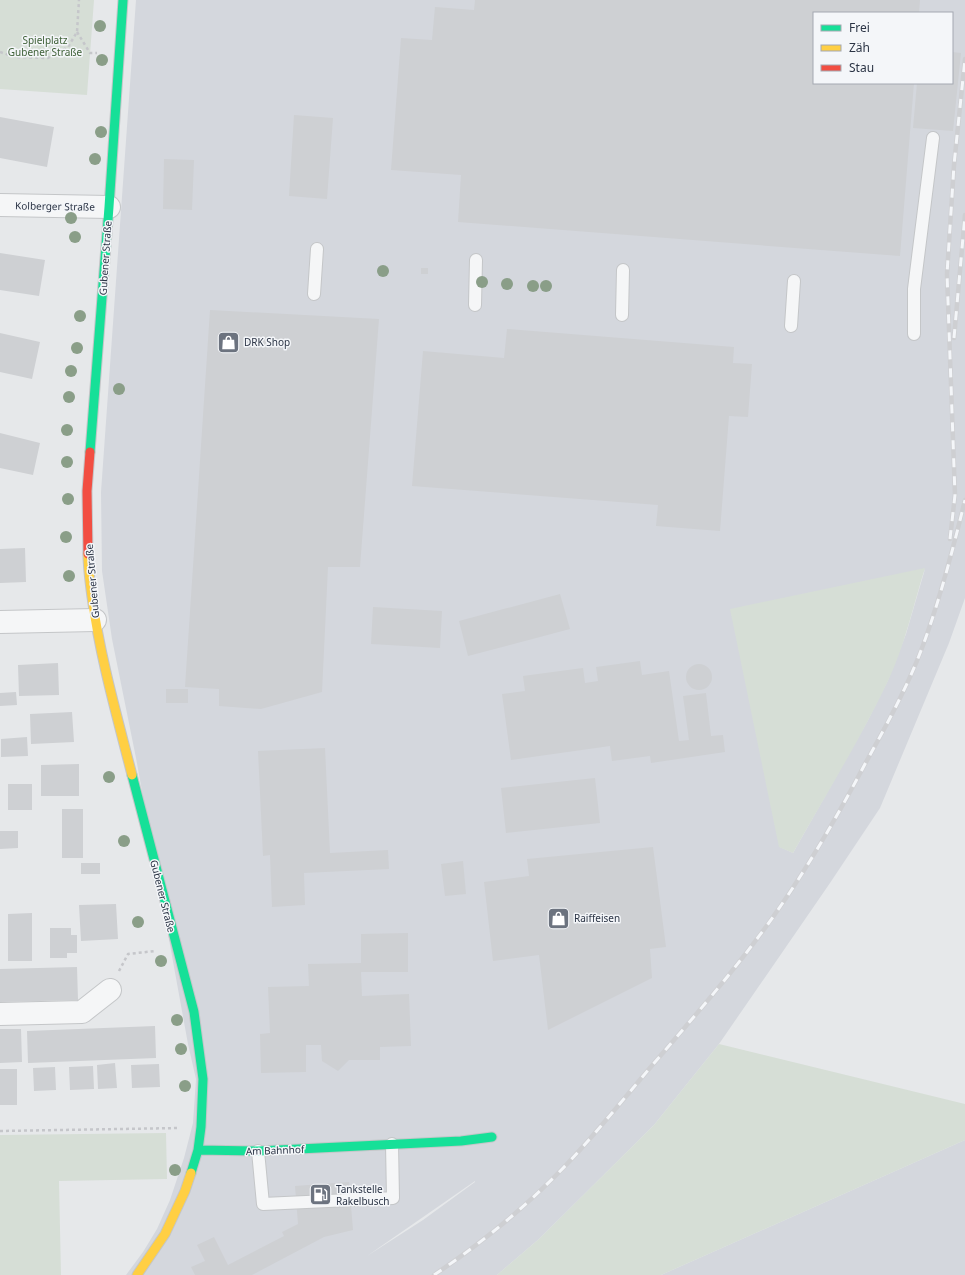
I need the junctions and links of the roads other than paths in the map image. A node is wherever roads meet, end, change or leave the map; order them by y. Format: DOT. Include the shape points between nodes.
graph roads {
  1 [pos="123,0"];
  2 [pos="933,138"];
  3 [pos="0,205"];
  4 [pos="109,207"];
  5 [pos="317,249"];
  6 [pos="476,260"];
  7 [pos="623,270"];
  8 [pos="794,281"];
  9 [pos="314,294"];
  10 [pos="475,305"];
  11 [pos="622,315"];
  12 [pos="791,326"];
  13 [pos="914,334"];
  14 [pos="95,620"];
  15 [pos="0,622"];
  16 [pos="110,990"];
  17 [pos="0,1014"];
  18 [pos="492,1137"];
  19 [pos="392,1144"];
  20 [pos="198,1150"];
  21 [pos="258,1151"];
  22 [pos="137,1275"];
  1 -- 4 [label="street, Gubener Straße"];
  2 -- 13 [label="lane" via="914,289"];
  3 -- 4 [label="street, Kolberger Straße"];
  4 -- 14 [label="street, Gubener Straße" via="87,491 88,565"];
  5 -- 9 [label="lane"];
  6 -- 10 [label="lane"];
  7 -- 11 [label="lane"];
  8 -- 12 [label="lane"];
  14 -- 15 [label="street"];
  14 -- 20 [label="street, Gubener Straße" via="124,746 194,1012 203,1079"];
  16 -- 17 [label="street" via="82,1012"];
  18 -- 19 [label="street, Am Bahnhof"];
  19 -- 21 [label="street, Am Bahnhof"];
  19 -- 21 [label="lane" via="394,1198 262,1204"];
  20 -- 21 [label="street, Am Bahnhof"];
  20 -- 22 [label="street" via="175,1214 165,1234"];
}
